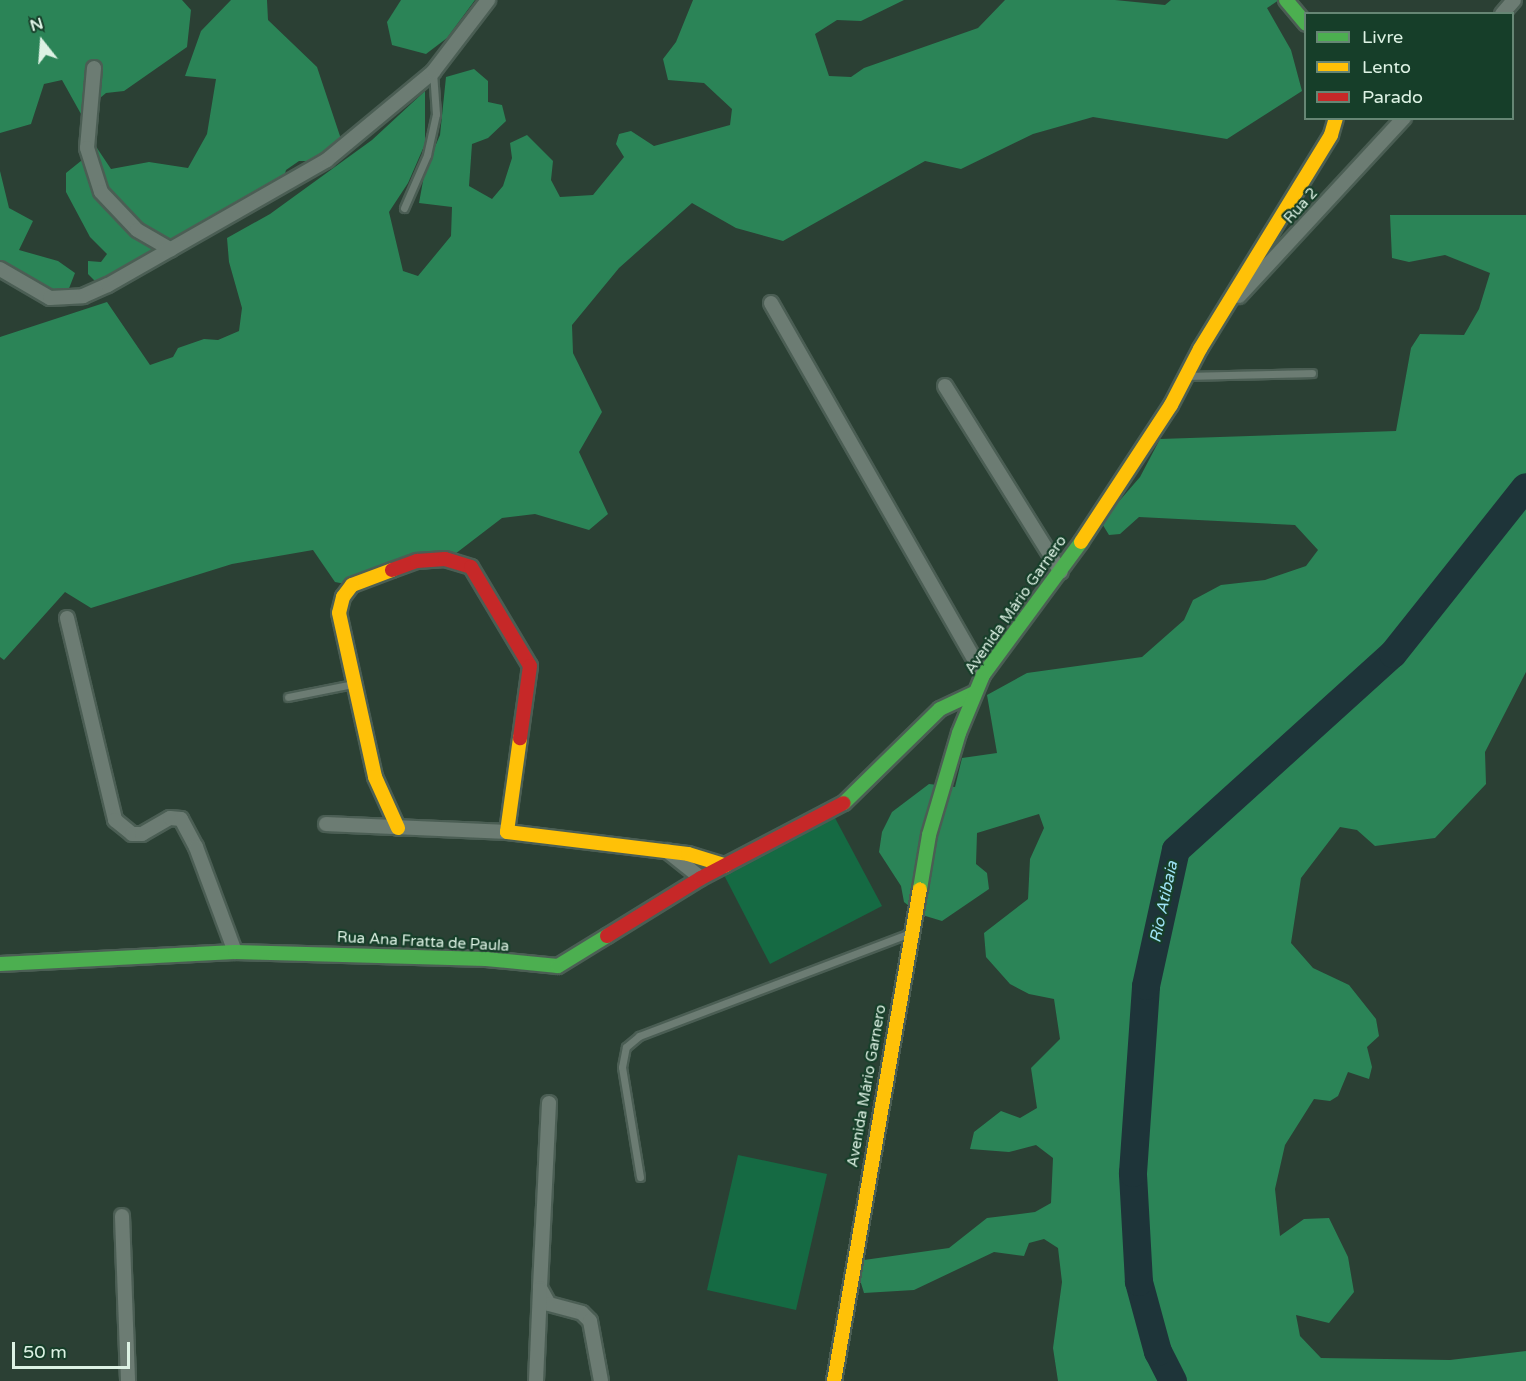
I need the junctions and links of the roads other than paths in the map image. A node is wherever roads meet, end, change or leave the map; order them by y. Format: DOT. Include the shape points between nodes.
graph roads {
  1 [pos="488,0"];
  2 [pos="1286,0"];
  3 [pos="1525,0"];
  4 [pos="1508,6"];
  5 [pos="1304,23"];
  6 [pos="94,68"];
  7 [pos="433,72"];
  8 [pos="1335,120"];
  9 [pos="1402,120"];
  10 [pos="404,208"];
  11 [pos="171,250"];
  12 [pos="0,269"];
  13 [pos="771,303"];
  14 [pos="1220,314"];
  15 [pos="1312,373"];
  16 [pos="1186,376"];
  17 [pos="945,386"];
  18 [pos="1061,572"];
  19 [pos="67,618"];
  20 [pos="983,675"];
  21 [pos="354,684"];
  22 [pos="975,693"];
  23 [pos="288,697"];
  24 [pos="326,824"];
  25 [pos="398,828"];
  26 [pos="507,832"];
  27 [pos="667,851"];
  28 [pos="725,865"];
  29 [pos="700,878"];
  30 [pos="911,933"];
  31 [pos="235,951"];
  32 [pos="0,964"];
  33 [pos="549,1103"];
  34 [pos="640,1177"];
  35 [pos="122,1216"];
  36 [pos="540,1288"];
  37 [pos="128,1381"];
  38 [pos="536,1381"];
  39 [pos="601,1381"];
  40 [pos="834,1381"];
  1 -- 7 [label="street"];
  2 -- 5 [label="street"];
  3 -- 4 [label="lane"];
  6 -- 11 [label="street" via="87,148 101,192 136,230"];
  7 -- 10 [label="lane" via="436,114 427,155"];
  7 -- 11 [label="street" via="313,170"];
  8 -- 14 [label="street, Avenida Mário Garnero" via="1331,135"];
  9 -- 14 [label="street, Rua 2"];
  11 -- 12 [label="street" via="108,285 66,300 50,298"];
  13 -- 20 [label="street"];
  14 -- 16 [label="street, Avenida Mário Garnero"];
  15 -- 16 [label="lane"];
  16 -- 18 [label="street, Avenida Mário Garnero"];
  17 -- 18 [label="street"];
  18 -- 20 [label="street, Avenida Mário Garnero"];
  19 -- 31 [label="street" via="115,820 132,834 142,834 171,818 181,819 196,847"];
  20 -- 22 [label="street, Avenida Mário Garnero"];
  21 -- 23 [label="lane"];
  21 -- 25 [label="street" via="375,777"];
  21 -- 26 [label="street" via="339,613 343,597 352,585 417,561 445,559 471,567 530,666"];
  22 -- 28 [label="street, Rua Ana Fratta de Paula" via="940,709 850,800"];
  22 -- 30 [label="street, Avenida Mário Garnero" via="945,771"];
  24 -- 25 [label="street"];
  25 -- 26 [label="street"];
  26 -- 27 [label="street"];
  27 -- 28 [label="street"];
  27 -- 29 [label="street"];
  28 -- 29 [label="street, Rua Ana Fratta de Paula"];
  29 -- 31 [label="street, Rua Ana Fratta de Paula" via="558,966 486,959"];
  30 -- 34 [label="lane" via="639,1036 626,1047 622,1067"];
  30 -- 40 [label="street, Avenida Mário Garnero"];
  31 -- 32 [label="street, Rua Ana Fratta de Paula"];
  33 -- 36 [label="street"];
  35 -- 37 [label="street"];
  36 -- 38 [label="street"];
  36 -- 39 [label="street" via="549,1304 582,1313 590,1321"];
}
